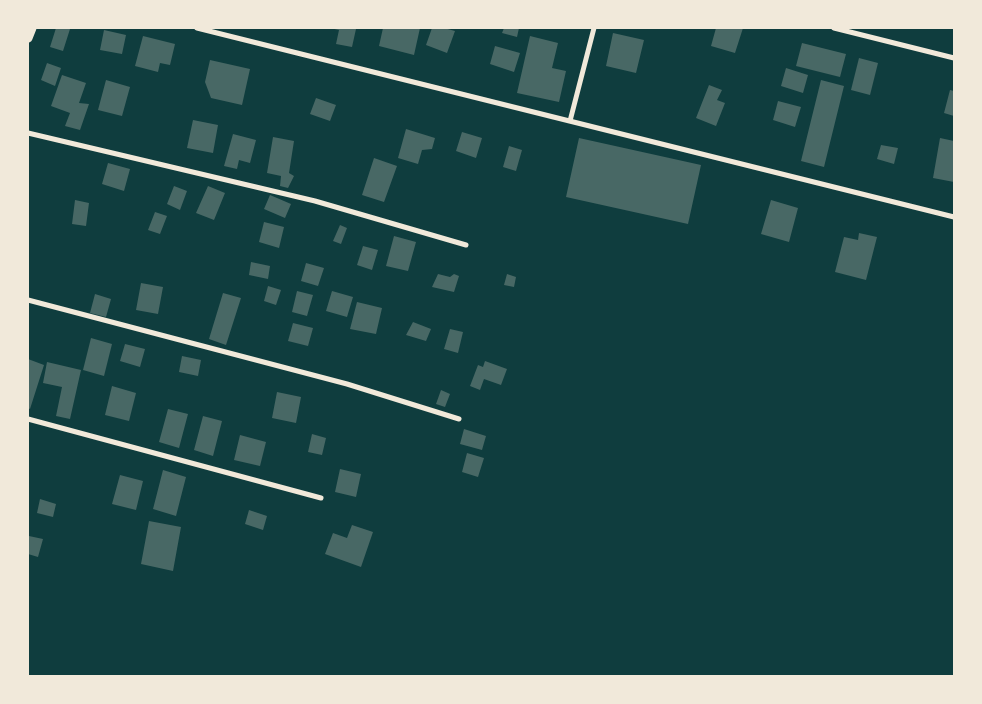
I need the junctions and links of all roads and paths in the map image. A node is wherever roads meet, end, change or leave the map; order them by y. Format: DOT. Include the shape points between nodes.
graph roads {
  1 [pos="32,28"];
  2 [pos="197,28"];
  3 [pos="594,28"];
  4 [pos="834,28"];
  5 [pos="28,38"];
  6 [pos="954,58"];
  7 [pos="570,121"];
  8 [pos="28,133"];
  9 [pos="954,217"];
  10 [pos="466,245"];
  11 [pos="28,300"];
  12 [pos="28,419"];
  13 [pos="459,419"];
  14 [pos="321,498"];
  1 -- 5 [label="street"];
  2 -- 7 [label="street"];
  3 -- 7 [label="street"];
  4 -- 6 [label="street"];
  7 -- 9 [label="street"];
  8 -- 10 [label="street" via="315,201"];
  11 -- 13 [label="street" via="347,384"];
  12 -- 14 [label="street"];
}
